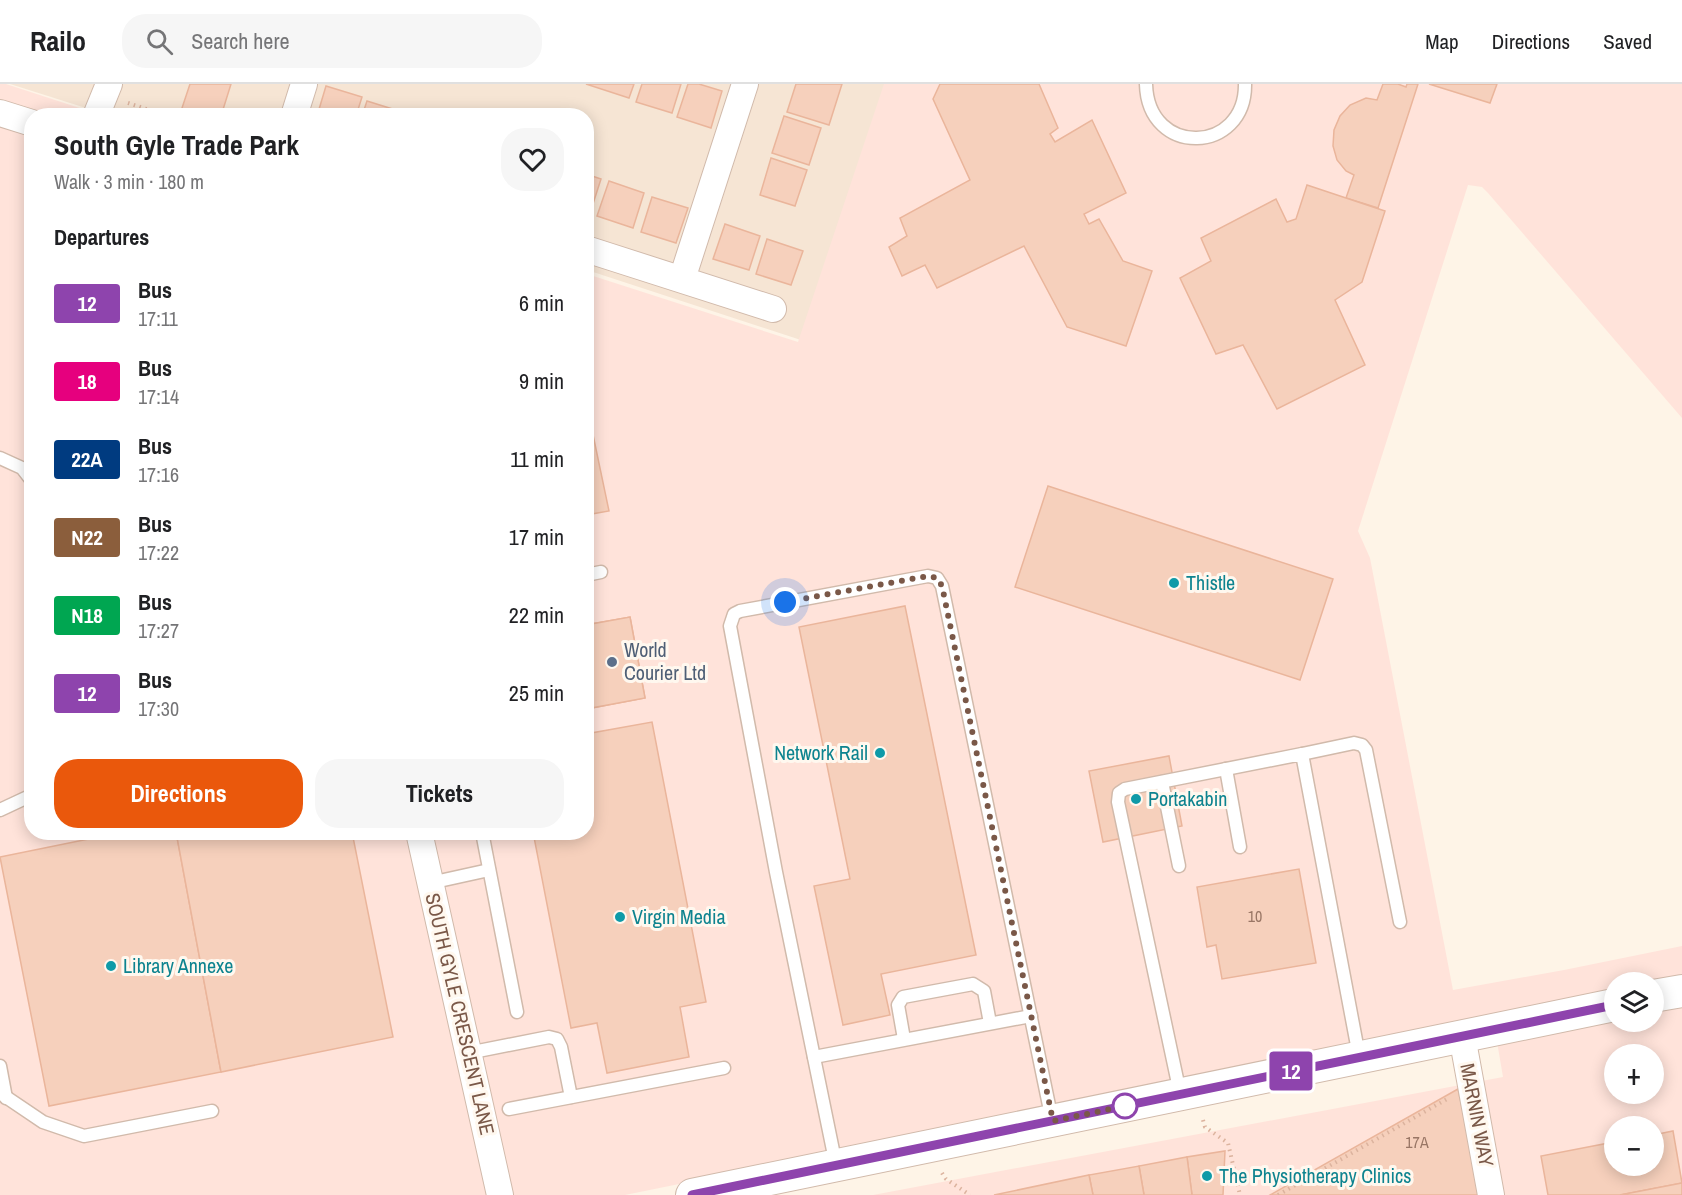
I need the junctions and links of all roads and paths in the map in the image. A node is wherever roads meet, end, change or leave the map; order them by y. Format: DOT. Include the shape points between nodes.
graph roads {
  1 [pos="304,84"];
  2 [pos="745,84"];
  3 [pos="1146,84"];
  4 [pos="1245,84"];
  5 [pos="103,98"];
  6 [pos="139,108"];
  7 [pos="296,108"];
  8 [pos="0,113"];
  9 [pos="24,120"];
  10 [pos="594,252"];
  11 [pos="682,279"];
  12 [pos="773,309"];
  13 [pos="0,458"];
  14 [pos="24,472"];
  15 [pos="601,572"];
  16 [pos="594,573"];
  17 [pos="1302,754"];
  18 [pos="1226,769"];
  19 [pos="1162,782"];
  20 [pos="24,799"];
  21 [pos="0,810"];
  22 [pos="421,840"];
  23 [pos="483,840"];
  24 [pos="1240,847"];
  25 [pos="1179,866"];
  26 [pos="489,870"];
  27 [pos="430,883"];
  28 [pos="1400,922"];
  29 [pos="1682,990"];
  30 [pos="1664,994"];
  31 [pos="1604,1007"];
  32 [pos="517,1012"];
  33 [pos="1031,1016"];
  34 [pos="990,1023"];
  35 [pos="1462,1036"];
  36 [pos="904,1039"];
  37 [pos="468,1053"];
  38 [pos="814,1057"];
  39 [pos="1359,1057"];
  40 [pos="0,1066"];
  41 [pos="724,1068"];
  42 [pos="1188,1092"];
  43 [pos="3,1095"];
  44 [pos="571,1097"];
  45 [pos="1452,1097"];
  46 [pos="509,1109"];
  47 [pos="212,1111"];
  48 [pos="1053,1121"];
  49 [pos="836,1166"];
  50 [pos="500,1195"];
  51 [pos="692,1195"];
  52 [pos="1240,1195"];
  53 [pos="1278,1195"];
  54 [pos="1491,1195"];
  1 -- 7 [label="street"];
  2 -- 11 [label="street"];
  3 -- 4 [label="lane" via="1146,98 1164,128 1197,139 1229,126 1240,113 1246,96"];
  5 -- 6 [label="path"];
  8 -- 9 [label="street"];
  10 -- 11 [label="street"];
  11 -- 12 [label="street"];
  13 -- 14 [label="lane"];
  15 -- 16 [label="lane"];
  17 -- 18 [label="lane"];
  17 -- 28 [label="lane" via="1354,743 1366,750"];
  17 -- 39 [label="lane"];
  18 -- 19 [label="lane"];
  18 -- 24 [label="lane"];
  19 -- 25 [label="lane"];
  19 -- 42 [label="lane" via="1125,789 1119,793 1118,802"];
  20 -- 21 [label="lane"];
  22 -- 27 [label="street, SOUTH GYLE CRESCENT LANE"];
  23 -- 26 [label="lane"];
  26 -- 27 [label="lane"];
  26 -- 32 [label="lane"];
  27 -- 37 [label="street, SOUTH GYLE CRESCENT LANE"];
  29 -- 30 [label="street"];
  31 -- 35 [label="street"];
  33 -- 34 [label="lane"];
  33 -- 38 [label="lane" via="942,586 937,578 928,576 740,611 730,626"];
  33 -- 48 [label="lane"];
  34 -- 36 [label="lane"];
  34 -- 36 [label="lane" via="984,990 973,984 903,997 898,1005"];
  35 -- 39 [label="street"];
  35 -- 54 [label="street, MARNIN WAY"];
  36 -- 38 [label="lane"];
  37 -- 44 [label="lane" via="549,1037 556,1039"];
  37 -- 50 [label="street, SOUTH GYLE CRESCENT LANE"];
  38 -- 49 [label="lane"];
  39 -- 42 [label="street"];
  40 -- 43 [label="lane"];
  41 -- 44 [label="lane"];
  42 -- 48 [label="street"];
  42 -- 52 [label="path" via="1205,1127 1228,1143"];
  43 -- 47 [label="lane" via="43,1122 84,1136"];
  44 -- 46 [label="lane"];
  45 -- 53 [label="path"];
  48 -- 49 [label="street"];
  49 -- 51 [label="street" via="794,1179"];
}
